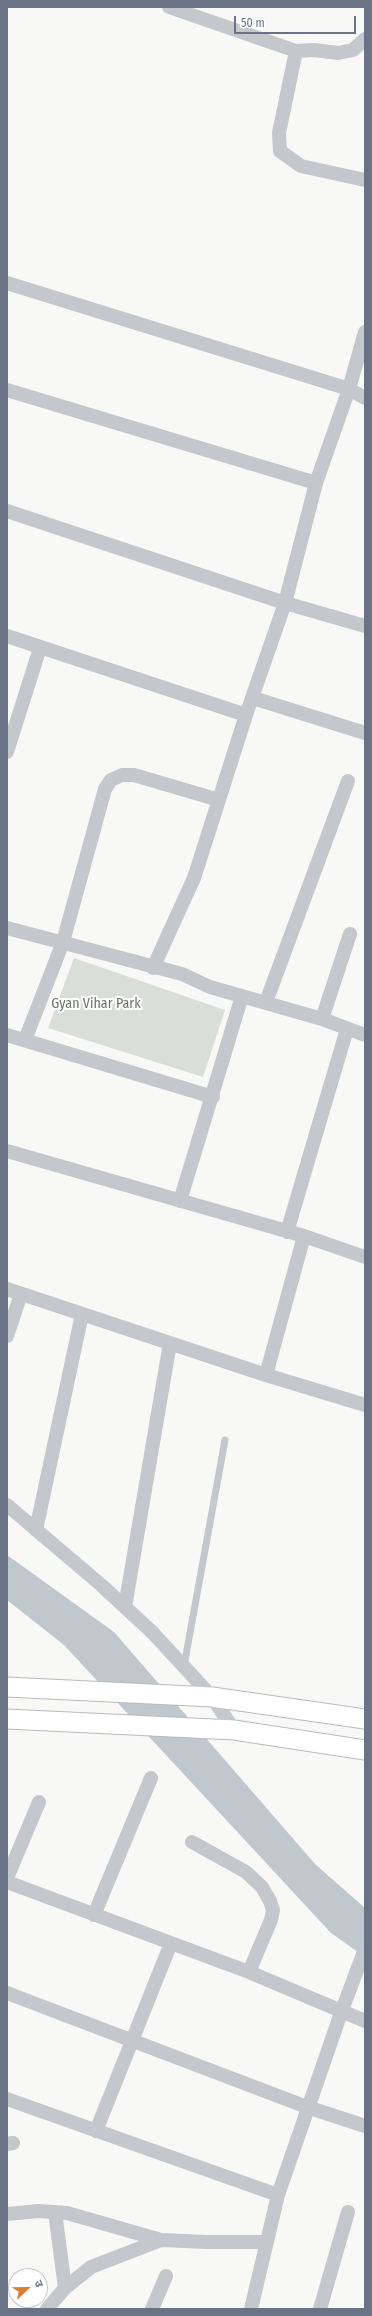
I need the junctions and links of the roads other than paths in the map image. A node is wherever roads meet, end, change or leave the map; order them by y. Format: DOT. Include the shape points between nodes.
graph roads {
  1 [pos="170,7"];
  2 [pos="365,39"];
  3 [pos="296,51"];
  4 [pos="365,180"];
  5 [pos="7,283"];
  6 [pos="365,332"];
  7 [pos="349,389"];
  8 [pos="7,390"];
  9 [pos="365,398"];
  10 [pos="316,483"];
  11 [pos="7,511"];
  12 [pos="285,603"];
  13 [pos="365,625"];
  14 [pos="7,636"];
  15 [pos="40,648"];
  16 [pos="253,698"];
  17 [pos="246,715"];
  18 [pos="365,733"];
  19 [pos="7,752"];
  20 [pos="348,781"];
  21 [pos="219,800"];
  22 [pos="7,928"];
  23 [pos="350,934"];
  24 [pos="62,942"];
  25 [pos="153,968"];
  26 [pos="242,996"];
  27 [pos="266,1002"];
  28 [pos="322,1019"];
  29 [pos="347,1029"];
  30 [pos="7,1035"];
  31 [pos="365,1035"];
  32 [pos="25,1040"];
  33 [pos="213,1097"];
  34 [pos="7,1151"];
  35 [pos="180,1201"];
  36 [pos="287,1232"];
  37 [pos="304,1236"];
  38 [pos="365,1257"];
  39 [pos="7,1289"];
  40 [pos="21,1294"];
  41 [pos="82,1314"];
  42 [pos="7,1336"];
  43 [pos="170,1343"];
  44 [pos="266,1375"];
  45 [pos="365,1405"];
  46 [pos="225,1440"];
  47 [pos="7,1505"];
  48 [pos="36,1530"];
  49 [pos="125,1607"];
  50 [pos="184,1667"];
  51 [pos="7,1687"];
  52 [pos="212,1696"];
  53 [pos="365,1718"];
  54 [pos="7,1719"];
  55 [pos="226,1730"];
  56 [pos="365,1750"];
  57 [pos="151,1778"];
  58 [pos="39,1802"];
  59 [pos="192,1842"];
  60 [pos="7,1878"];
  61 [pos="7,1882"];
  62 [pos="94,1915"];
  63 [pos="171,1943"];
  64 [pos="365,1949"];
  65 [pos="249,1972"];
  66 [pos="7,1993"];
  67 [pos="342,2010"];
  68 [pos="365,2021"];
  69 [pos="132,2041"];
  70 [pos="7,2099"];
  71 [pos="307,2108"];
  72 [pos="365,2126"];
  73 [pos="96,2131"];
  74 [pos="278,2195"];
  75 [pos="55,2212"];
  76 [pos="348,2212"];
  77 [pos="7,2214"];
  78 [pos="161,2240"];
  79 [pos="266,2242"];
  80 [pos="166,2276"];
  81 [pos="65,2288"];
  82 [pos="47,2309"];
  83 [pos="152,2309"];
  84 [pos="251,2309"];
  85 [pos="320,2309"];
  1 -- 3 [label="street"];
  2 -- 3 [label="street" via="353,50 338,53"];
  3 -- 4 [label="street" via="278,133 280,151 301,166"];
  5 -- 7 [label="street"];
  6 -- 7 [label="street"];
  7 -- 9 [label="street"];
  7 -- 10 [label="street"];
  8 -- 10 [label="street"];
  10 -- 12 [label="street"];
  11 -- 12 [label="street"];
  12 -- 13 [label="street"];
  12 -- 16 [label="street"];
  14 -- 15 [label="street"];
  15 -- 17 [label="street"];
  15 -- 19 [label="street"];
  16 -- 17 [label="street"];
  16 -- 18 [label="street"];
  17 -- 21 [label="street"];
  20 -- 27 [label="street"];
  21 -- 24 [label="street" via="134,775 122,775 111,780 105,789"];
  21 -- 25 [label="street" via="194,878"];
  22 -- 24 [label="street"];
  23 -- 28 [label="street"];
  24 -- 25 [label="street"];
  24 -- 32 [label="street"];
  25 -- 26 [label="street" via="182,974 210,987"];
  26 -- 27 [label="street"];
  26 -- 33 [label="street"];
  27 -- 28 [label="street"];
  28 -- 29 [label="street"];
  29 -- 31 [label="street"];
  29 -- 36 [label="street"];
  30 -- 32 [label="street"];
  32 -- 33 [label="street"];
  33 -- 35 [label="street"];
  34 -- 35 [label="street"];
  35 -- 36 [label="street"];
  36 -- 37 [label="street"];
  37 -- 38 [label="street"];
  37 -- 44 [label="street"];
  39 -- 40 [label="street"];
  40 -- 41 [label="street"];
  40 -- 42 [label="street"];
  41 -- 43 [label="street"];
  41 -- 48 [label="street"];
  43 -- 44 [label="street"];
  43 -- 49 [label="street"];
  44 -- 45 [label="street"];
  46 -- 50 [label="lane"];
  47 -- 48 [label="street"];
  48 -- 49 [label="street"];
  49 -- 50 [label="street"];
  50 -- 52 [label="street"];
  51 -- 52 [label="street"];
  52 -- 53 [label="street"];
  52 -- 55 [label="street"];
  54 -- 55 [label="street"];
  55 -- 56 [label="street"];
  57 -- 62 [label="street"];
  58 -- 60 [label="street"];
  59 -- 65 [label="street" via="246,1872 262,1887 270,1900 273,1910 271,1920"];
  61 -- 62 [label="street"];
  62 -- 63 [label="street"];
  63 -- 65 [label="street"];
  63 -- 69 [label="street"];
  64 -- 67 [label="street"];
  65 -- 67 [label="street"];
  66 -- 69 [label="street"];
  67 -- 68 [label="street"];
  67 -- 71 [label="street"];
  69 -- 71 [label="street"];
  69 -- 73 [label="street"];
  70 -- 73 [label="street"];
  71 -- 72 [label="street"];
  71 -- 74 [label="street"];
  73 -- 74 [label="street"];
  74 -- 79 [label="street"];
  75 -- 77 [label="street"];
  75 -- 78 [label="street"];
  75 -- 81 [label="street"];
  76 -- 85 [label="street"];
  78 -- 79 [label="street"];
  78 -- 81 [label="street" via="92,2267"];
  79 -- 84 [label="street"];
  80 -- 83 [label="street"];
  81 -- 82 [label="street"];
}
